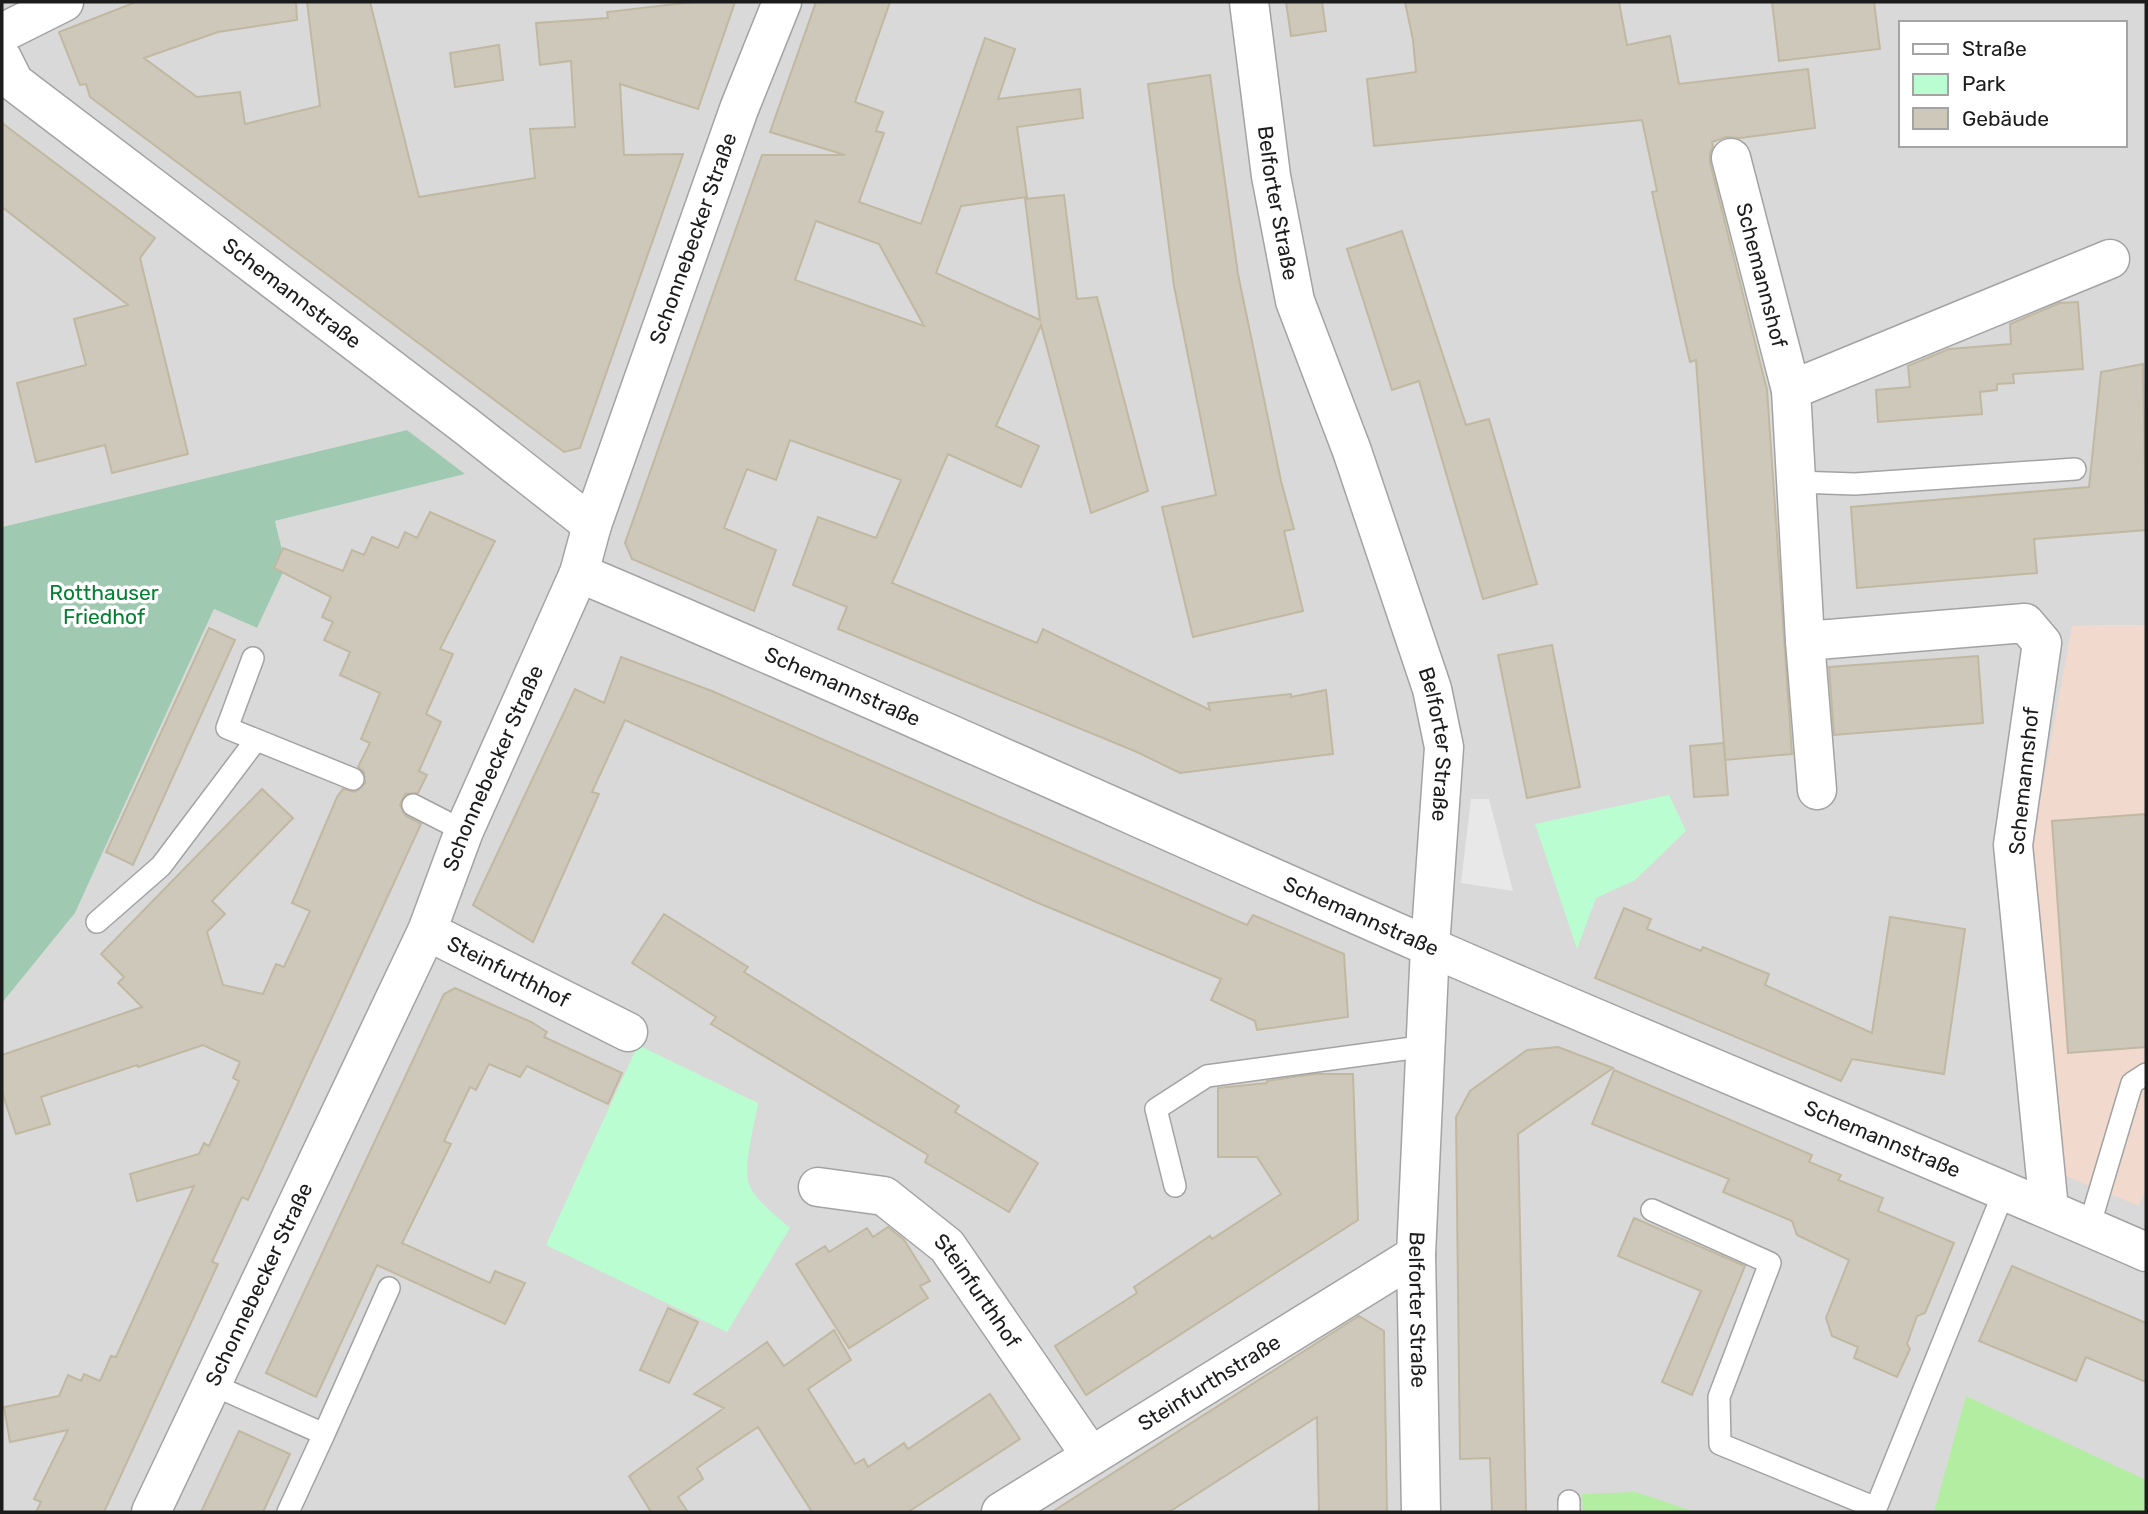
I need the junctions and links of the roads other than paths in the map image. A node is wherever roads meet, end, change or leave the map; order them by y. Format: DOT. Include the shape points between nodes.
graph roads {
  1 [pos="64,2"];
  2 [pos="782,2"];
  3 [pos="1249,2"];
  4 [pos="2,33"];
  5 [pos="2,58"];
  6 [pos="1731,158"];
  7 [pos="2110,259"];
  8 [pos="1791,390"];
  9 [pos="2076,469"];
  10 [pos="1796,482"];
  11 [pos="592,524"];
  12 [pos="579,573"];
  13 [pos="1805,641"];
  14 [pos="253,658"];
  15 [pos="256,740"];
  16 [pos="353,779"];
  17 [pos="1817,790"];
  18 [pos="412,805"];
  19 [pos="464,831"];
  20 [pos="97,922"];
  21 [pos="426,931"];
  22 [pos="1430,947"];
  23 [pos="628,1032"];
  24 [pos="1427,1046"];
  25 [pos="2146,1074"];
  26 [pos="1175,1186"];
  27 [pos="818,1187"];
  28 [pos="2004,1189"];
  29 [pos="2049,1209"];
  30 [pos="1652,1210"];
  31 [pos="2089,1227"];
  32 [pos="2146,1252"];
  33 [pos="1416,1255"];
  34 [pos="389,1287"];
  35 [pos="211,1384"];
  36 [pos="324,1434"];
  37 [pos="1091,1456"];
  38 [pos="152,1512"];
  39 [pos="288,1512"];
  40 [pos="1001,1512"];
  41 [pos="1422,1512"];
  1 -- 4 [label="street"];
  2 -- 11 [label="street, Schonnebecker Straße" via="739,109"];
  3 -- 22 [label="street, Belforter Straße" via="1271,176 1296,301 1432,689 1444,747"];
  5 -- 11 [label="street, Schemannstraße" via="14,82"];
  6 -- 8 [label="street, Schemannshof"];
  7 -- 8 [label="street"];
  8 -- 10 [label="street, Schemannshof"];
  9 -- 10 [label="lane" via="1855,484"];
  10 -- 13 [label="street, Schemannshof"];
  11 -- 12 [label="street, Schonnebecker Straße"];
  12 -- 19 [label="street, Schonnebecker Straße"];
  12 -- 22 [label="street, Schemannstraße"];
  13 -- 17 [label="street, Schemannshof"];
  13 -- 29 [label="street, Schemannshof" via="2025,623 2042,643 2013,845"];
  14 -- 15 [label="lane" via="227,728"];
  15 -- 16 [label="lane"];
  15 -- 20 [label="lane" via="161,866"];
  18 -- 19 [label="lane"];
  19 -- 21 [label="street, Schonnebecker Straße"];
  21 -- 23 [label="street, Steinfurthhof"];
  21 -- 35 [label="street, Schonnebecker Straße"];
  22 -- 24 [label="street, Belforter Straße"];
  22 -- 28 [label="street, Schemannstraße"];
  24 -- 26 [label="lane" via="1206,1076 1156,1109"];
  24 -- 33 [label="street, Belforter Straße"];
  25 -- 31 [label="lane" via="2132,1083"];
  27 -- 37 [label="street, Steinfurthhof" via="884,1196 947,1247"];
  28 -- 29 [label="street, Schemannstraße"];
  28 -- 30 [label="lane" via="1876,1508 1720,1444 1719,1397 1770,1262"];
  29 -- 31 [label="street, Schemannstraße"];
  31 -- 32 [label="street, Schemannstraße"];
  33 -- 37 [label="street, Steinfurthstraße"];
  33 -- 41 [label="street, Belforter Straße"];
  34 -- 36 [label="lane"];
  35 -- 36 [label="lane"];
  35 -- 38 [label="street, Schonnebecker Straße"];
  36 -- 39 [label="lane"];
  37 -- 40 [label="street, Steinfurthstraße"];
}
